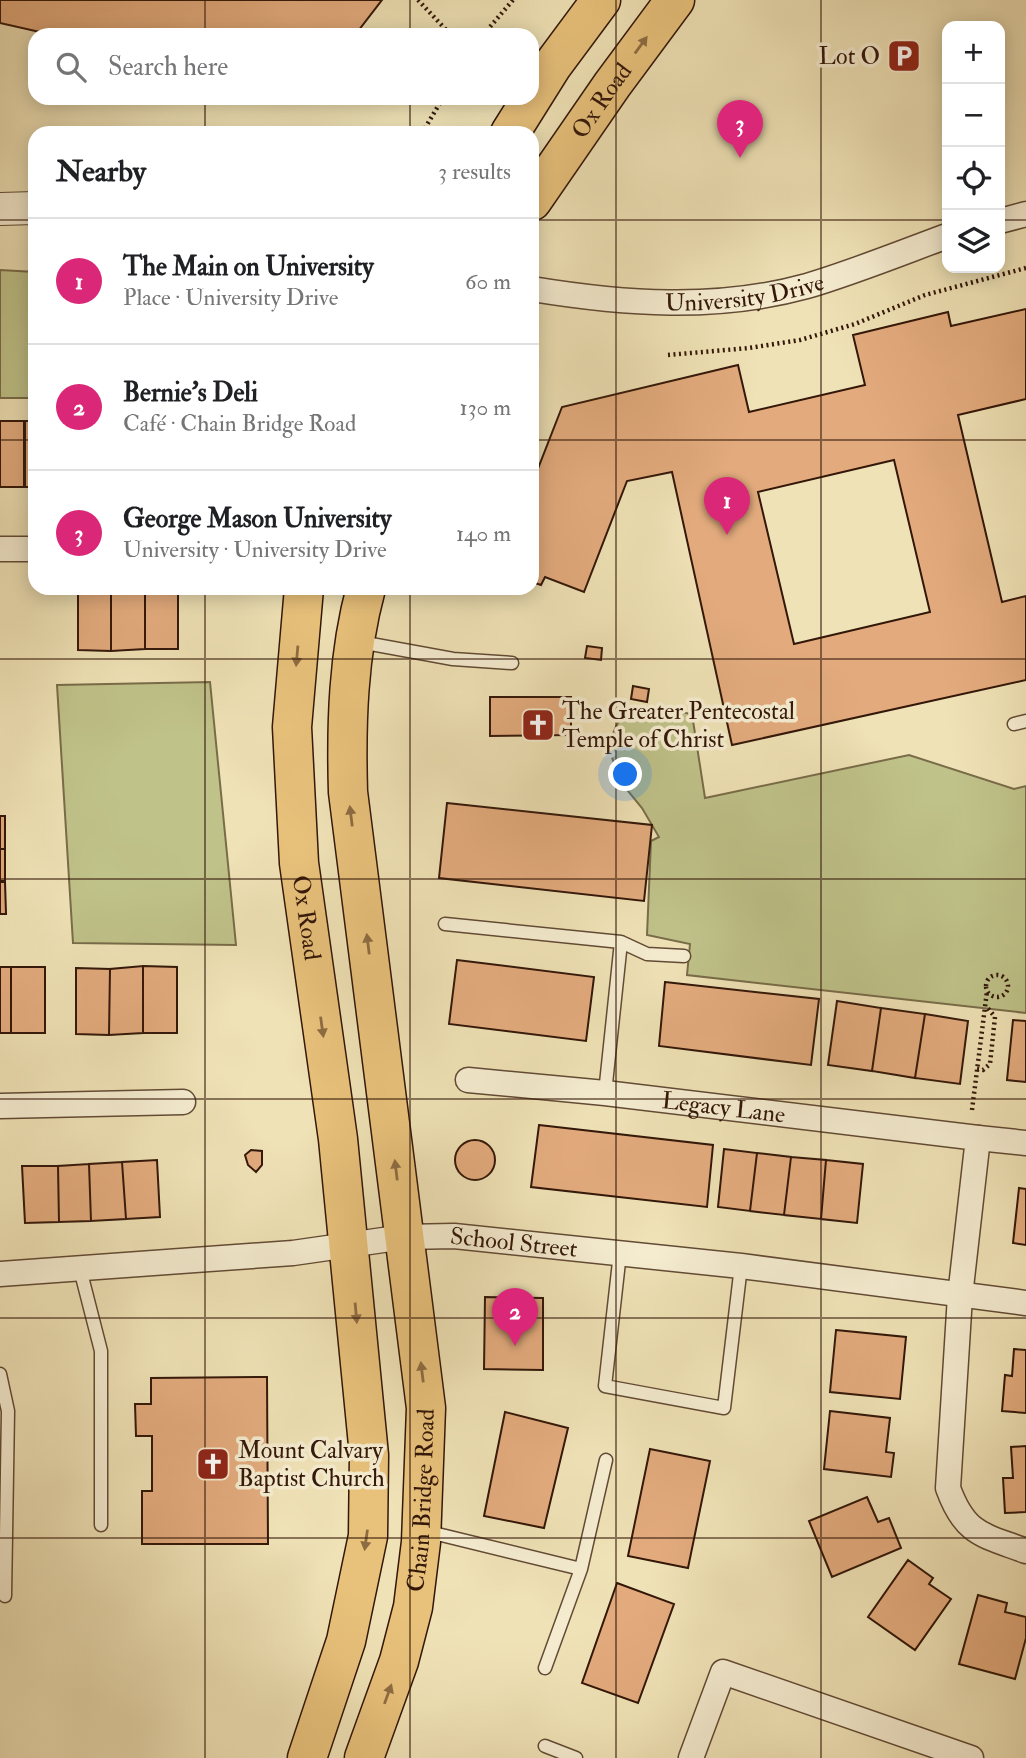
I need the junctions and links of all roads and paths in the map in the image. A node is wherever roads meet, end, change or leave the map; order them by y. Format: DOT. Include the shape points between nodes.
graph roads {
  1 [pos="418,0"];
  2 [pos="513,0"];
  3 [pos="601,0"];
  4 [pos="675,0"];
  5 [pos="444,28"];
  6 [pos="489,28"];
  7 [pos="539,87"];
  8 [pos="439,105"];
  9 [pos="528,105"];
  10 [pos="426,126"];
  11 [pos="514,126"];
  12 [pos="539,191"];
  13 [pos="28,208"];
  14 [pos="0,209"];
  15 [pos="1026,214"];
  16 [pos="1005,220"];
  17 [pos="942,238"];
  18 [pos="1026,268"];
  19 [pos="539,290"];
  20 [pos="668,355"];
  21 [pos="0,549"];
  22 [pos="28,549"];
  23 [pos="303,595"];
  24 [pos="365,595"];
  25 [pos="356,641"];
  26 [pos="512,663"];
  27 [pos="445,923"];
  28 [pos="621,942"];
  29 [pos="684,957"];
  30 [pos="987,991"];
  31 [pos="985,1006"];
  32 [pos="977,1069"];
  33 [pos="468,1080"];
  34 [pos="605,1093"];
  35 [pos="183,1102"];
  36 [pos="0,1106"];
  37 [pos="972,1114"];
  38 [pos="978,1138"];
  39 [pos="1026,1143"];
  40 [pos="404,1237"];
  41 [pos="350,1245"];
  42 [pos="620,1253"];
  43 [pos="741,1266"];
  44 [pos="80,1269"];
  45 [pos="0,1274"];
  46 [pos="960,1296"];
  47 [pos="1026,1303"];
  48 [pos="0,1374"];
  49 [pos="606,1460"];
  50 [pos="100,1525"];
  51 [pos="422,1530"];
  52 [pos="1026,1551"];
  53 [pos="581,1569"];
  54 [pos="5,1597"];
  55 [pos="544,1668"];
  56 [pos="545,1746"];
  57 [pos="307,1758"];
  58 [pos="363,1758"];
  59 [pos="576,1758"];
  60 [pos="691,1758"];
  61 [pos="971,1758"];
  1 -- 5 [label="path"];
  2 -- 6 [label="path"];
  3 -- 7 [label="main road"];
  12 -- 4 [label="main road, Ox Road, one-way"];
  8 -- 10 [label="path"];
  9 -- 11 [label="main road"];
  13 -- 14 [label="street"];
  15 -- 16 [label="street"];
  17 -- 19 [label="street, University Drive" via="807,286 745,298 661,304"];
  18 -- 20 [label="path" via="925,296 800,340"];
  21 -- 22 [label="street"];
  23 -- 41 [label="main road, Ox Road, one-way" via="292,727 299,863"];
  24 -- 25 [label="main road"];
  25 -- 26 [label="lane" via="453,659"];
  40 -- 25 [label="main road, one-way" via="348,792 349,679"];
  27 -- 28 [label="lane"];
  28 -- 29 [label="lane" via="648,954"];
  28 -- 34 [label="lane"];
  30 -- 30 [label="path" via="990,977 997,975 1006,981 1002,996"];
  30 -- 31 [label="path"];
  31 -- 32 [label="path"];
  31 -- 32 [label="path" via="995,1017 990,1064"];
  32 -- 37 [label="path"];
  33 -- 34 [label="street, Legacy Lane"];
  34 -- 38 [label="street, Legacy Lane"];
  35 -- 36 [label="street"];
  38 -- 39 [label="street, Legacy Lane"];
  38 -- 46 [label="street"];
  40 -- 41 [label="street, School Street"];
  40 -- 42 [label="street, School Street" via="468,1237"];
  51 -- 40 [label="main road, Chain Bridge Road, one-way" via="426,1408"];
  41 -- 44 [label="street, School Street"];
  41 -- 57 [label="main road, Chain Bridge Road, one-way" via="369,1455 368,1536 346,1641"];
  42 -- 43 [label="street, School Street"];
  42 -- 43 [label="lane" via="605,1386 724,1408"];
  43 -- 46 [label="street, School Street"];
  44 -- 45 [label="street, School Street"];
  44 -- 50 [label="lane" via="101,1352"];
  46 -- 47 [label="street, School Street"];
  46 -- 52 [label="street" via="948,1488 957,1513 978,1534"];
  48 -- 54 [label="lane" via="8,1411"];
  49 -- 53 [label="lane"];
  51 -- 53 [label="lane"];
  58 -- 51 [label="main road, Chain Bridge Road, one-way" via="399,1661"];
  53 -- 55 [label="lane"];
  56 -- 59 [label="lane"];
  60 -- 61 [label="street" via="723,1672"];
}
